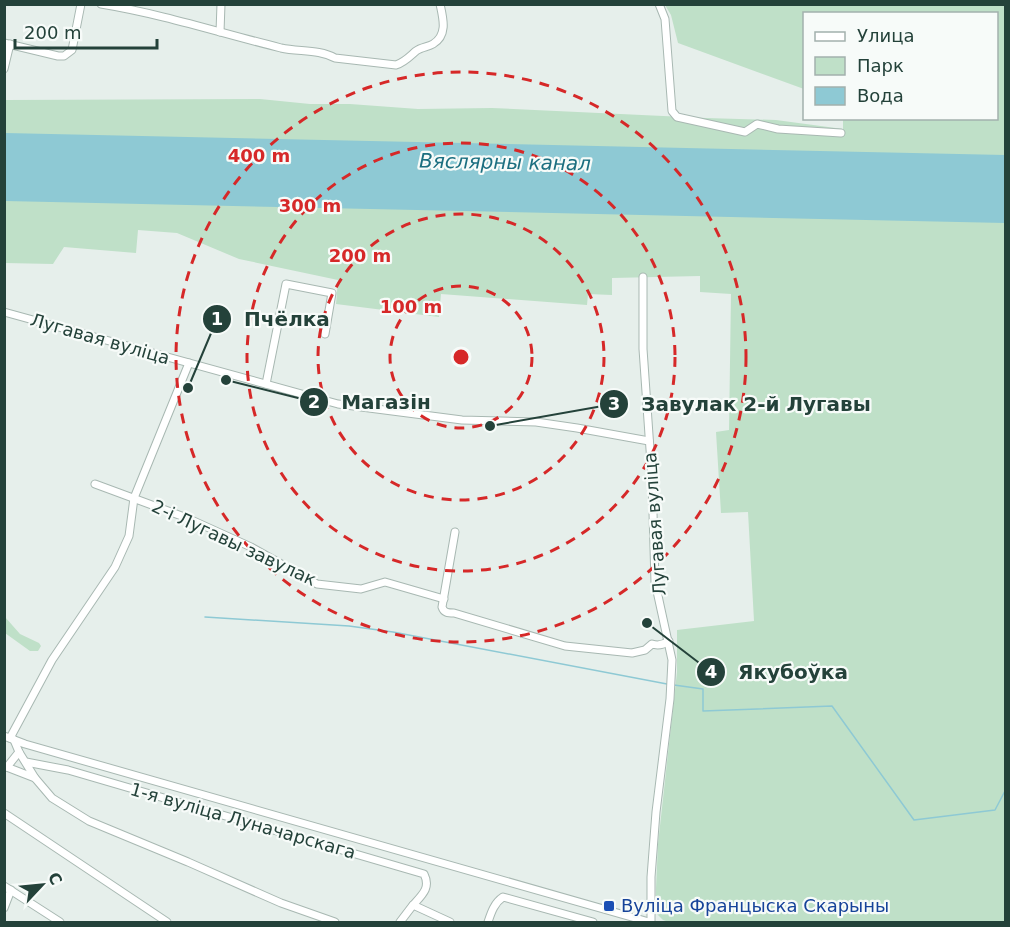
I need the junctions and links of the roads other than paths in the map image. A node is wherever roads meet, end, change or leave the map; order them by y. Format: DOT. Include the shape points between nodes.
graph roads {
  1 [pos="81,4"];
  2 [pos="100,4"];
  3 [pos="221,4"];
  4 [pos="440,4"];
  5 [pos="659,4"];
  6 [pos="129,7"];
  7 [pos="220,32"];
  8 [pos="7,43"];
  9 [pos="4,69"];
  10 [pos="841,133"];
  11 [pos="643,277"];
  12 [pos="4,312"];
  13 [pos="325,334"];
  14 [pos="189,363"];
  15 [pos="266,384"];
  16 [pos="649,441"];
  17 [pos="95,484"];
  18 [pos="134,498"];
  19 [pos="455,532"];
  20 [pos="444,599"];
  21 [pos="669,641"];
  22 [pos="10,738"];
  23 [pos="19,752"];
  24 [pos="26,762"];
  25 [pos="6,766"];
  26 [pos="35,778"];
  27 [pos="4,813"];
  28 [pos="8,888"];
  29 [pos="413,905"];
  30 [pos="4,908"];
  31 [pos="438,919"];
  32 [pos="60,922"];
  33 [pos="167,922"];
  34 [pos="335,922"];
  35 [pos="400,922"];
  36 [pos="450,922"];
  37 [pos="488,922"];
  38 [pos="593,922"];
  39 [pos="650,922"];
  1 -- 8 [label="street" via="72,50 64,56"];
  2 -- 6 [label="street"];
  3 -- 7 [label="street"];
  4 -- 7 [label="street" via="444,23 440,38 396,65 285,49"];
  5 -- 10 [label="street" via="665,19 672,111 677,117 745,132 757,124"];
  6 -- 7 [label="street"];
  8 -- 9 [label="street"];
  11 -- 16 [label="street, Лугавая вуліца"];
  12 -- 14 [label="street, Лугавая вуліца"];
  13 -- 15 [label="street" via="332,293 286,284"];
  14 -- 15 [label="street, Лугавая вуліца"];
  14 -- 18 [label="street"];
  15 -- 16 [label="street, Лугавая вуліца" via="338,404 462,420 536,422"];
  16 -- 21 [label="street, Лугавая вуліца" via="656,582"];
  17 -- 18 [label="street, 2-і Лугавы завулак"];
  18 -- 20 [label="street, 2-і Лугавы завулак" via="251,547 317,584 361,589 385,582"];
  18 -- 22 [label="street" via="129,536 115,567 52,660"];
  19 -- 20 [label="street"];
  20 -- 21 [label="street, 2-і Лугавы завулак" via="442,607 447,613 565,646 640,652"];
  21 -- 39 [label="street, Лугавая вуліца" via="670,699 656,812"];
  22 -- 23 [label="street"];
  22 -- 39 [label="street"];
  23 -- 24 [label="street"];
  23 -- 25 [label="street"];
  24 -- 26 [label="street"];
  24 -- 29 [label="street, 1-я вуліца Луначарскага" via="68,770 424,874 427,887"];
  25 -- 26 [label="street"];
  26 -- 34 [label="street" via="52,798 89,821"];
  27 -- 33 [label="street"];
  28 -- 30 [label="street"];
  28 -- 32 [label="street"];
  29 -- 31 [label="street"];
  29 -- 35 [label="street"];
  31 -- 36 [label="street"];
  37 -- 38 [label="street" via="497,901 503,897"];
}
